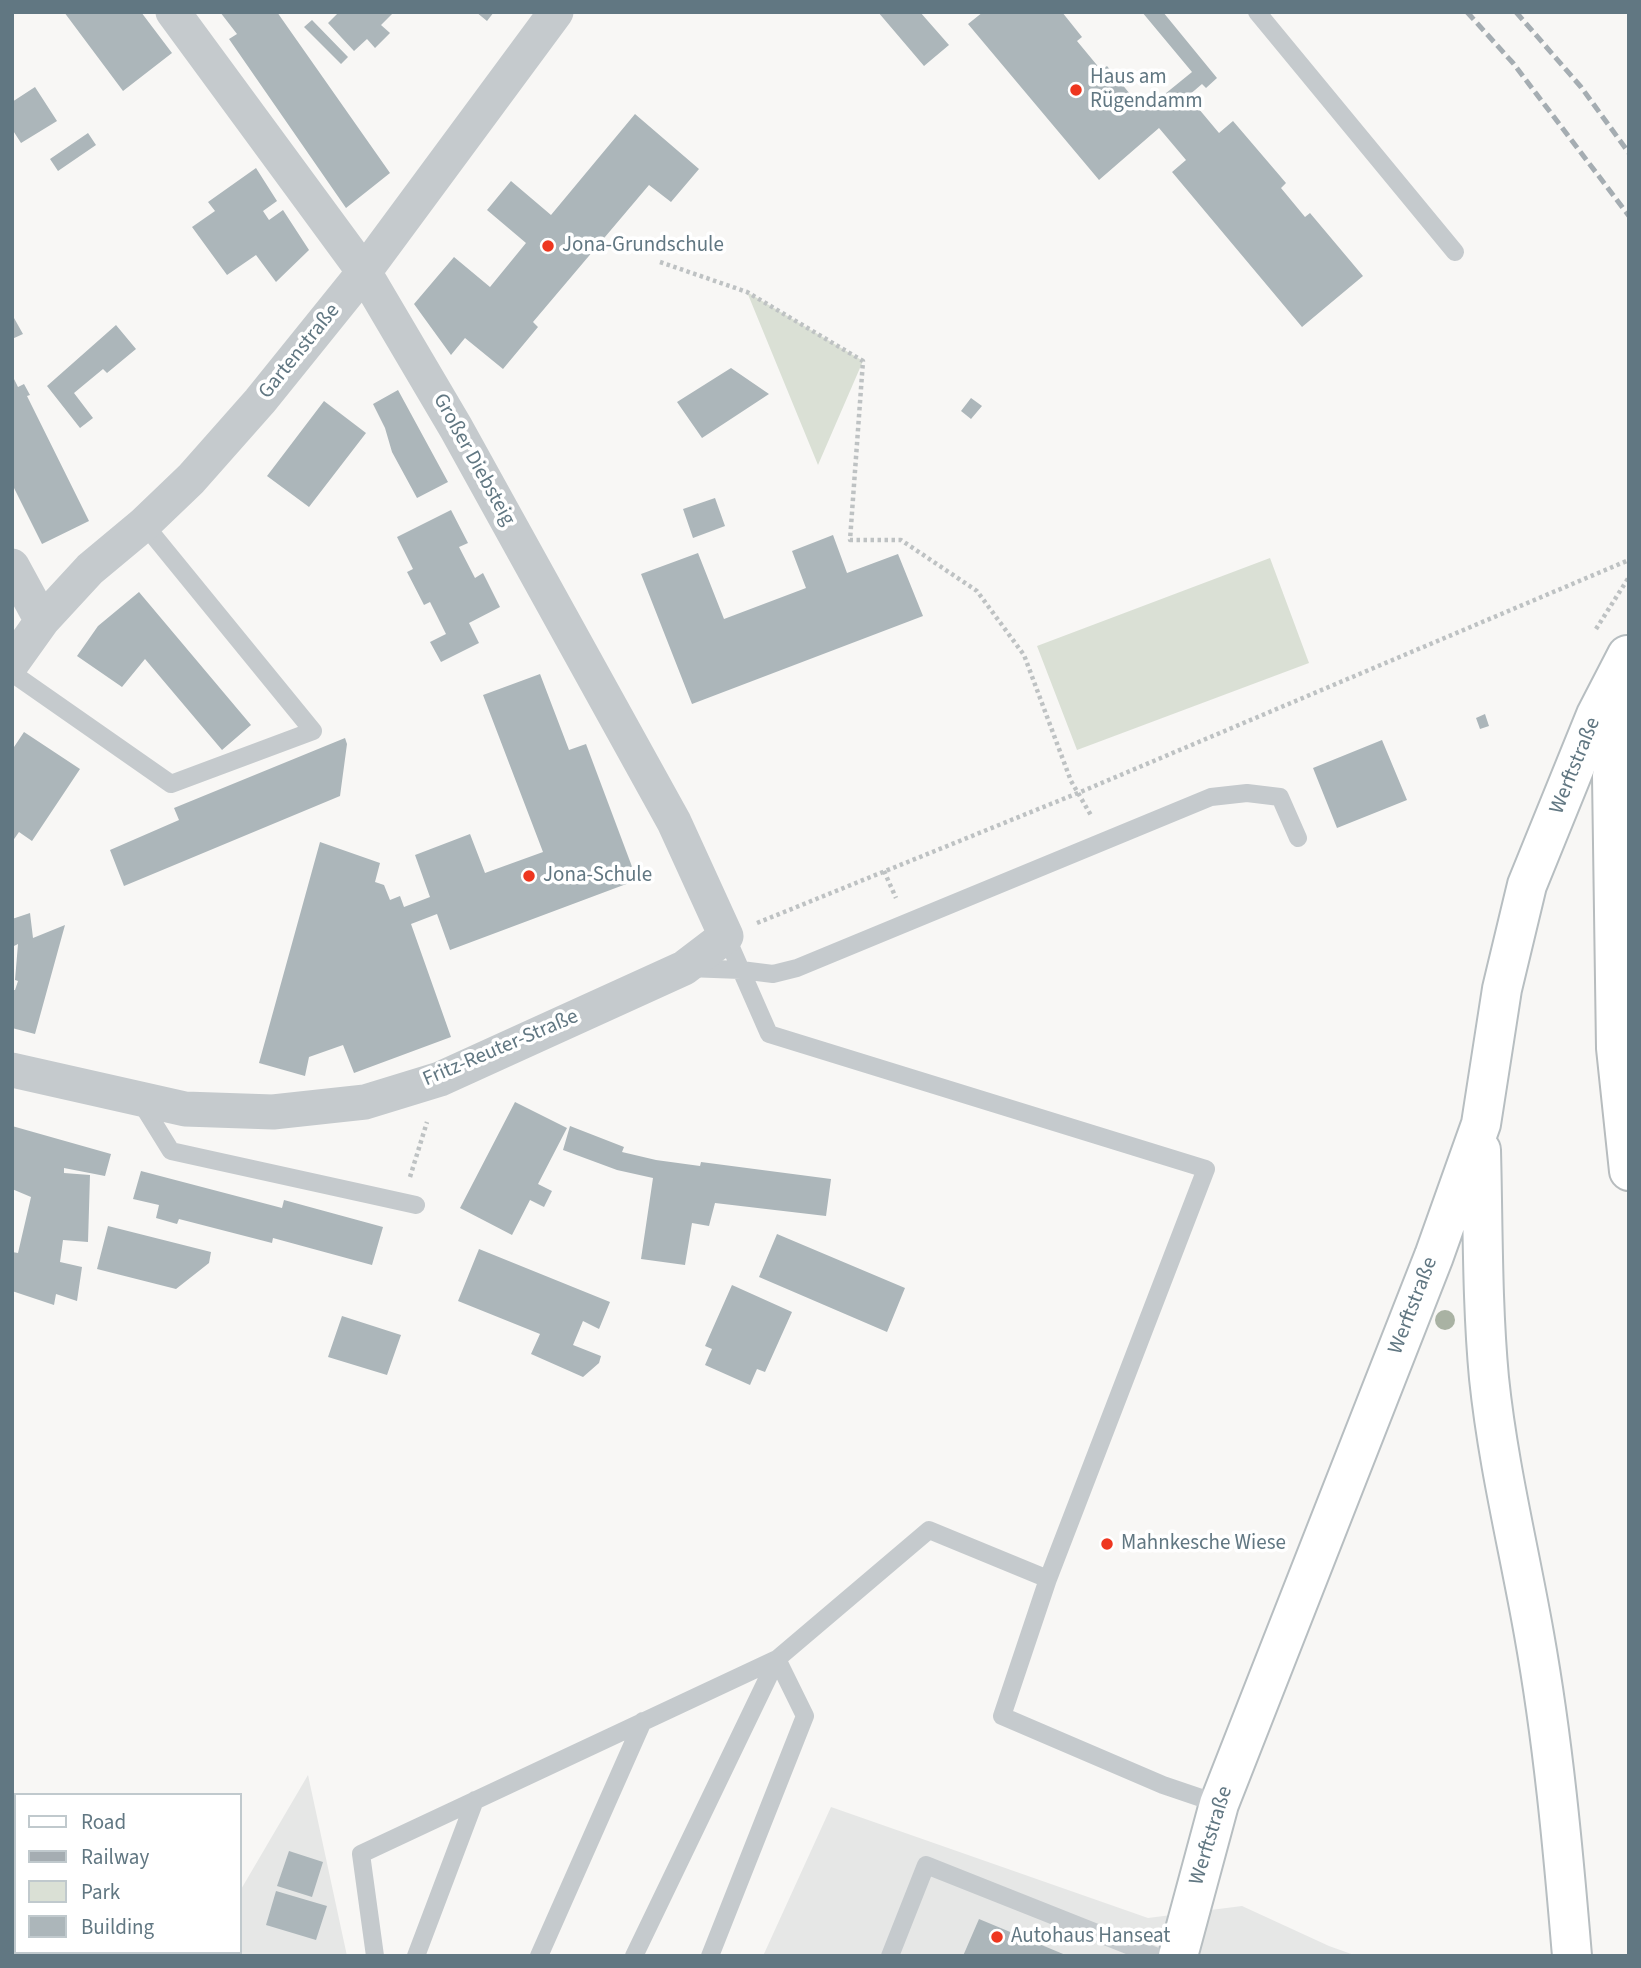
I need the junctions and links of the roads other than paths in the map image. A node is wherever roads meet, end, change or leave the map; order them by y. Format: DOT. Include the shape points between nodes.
graph roads {
  1 [pos="173,12"];
  2 [pos="556,12"];
  3 [pos="1257,12"];
  4 [pos="1455,252"];
  5 [pos="364,272"];
  6 [pos="144,524"];
  7 [pos="12,566"];
  8 [pos="42,621"];
  9 [pos="1629,653"];
  10 [pos="12,663"];
  11 [pos="1629,664"];
  12 [pos="12,673"];
  13 [pos="1298,838"];
  14 [pos="726,936"];
  15 [pos="684,968"];
  16 [pos="741,970"];
  17 [pos="12,1070"];
  18 [pos="140,1101"];
  19 [pos="1481,1124"];
  20 [pos="1629,1171"];
  21 [pos="409,1203"];
  22 [pos="1048,1579"];
  23 [pos="777,1659"];
  24 [pos="643,1721"];
  25 [pos="475,1800"];
  26 [pos="1219,1804"];
  27 [pos="375,1956"];
  28 [pos="416,1956"];
  29 [pos="539,1956"];
  30 [pos="635,1956"];
  31 [pos="710,1956"];
  32 [pos="890,1956"];
  33 [pos="1155,1956"];
  34 [pos="1178,1956"];
  35 [pos="1572,1956"];
  1 -- 5 [label="street, Großer Diebsteig"];
  2 -- 5 [label="street, Gartenstraße"];
  3 -- 4 [label="lane"];
  5 -- 6 [label="street, Gartenstraße" via="243,421"];
  5 -- 14 [label="street, Großer Diebsteig" via="456,428 674,822"];
  6 -- 8 [label="street, Gartenstraße" via="90,569"];
  6 -- 12 [label="lane" via="313,731 171,784"];
  7 -- 8 [label="street"];
  8 -- 10 [label="street, Gartenstraße"];
  9 -- 19 [label="main road, Werftstraße" via="1596,715 1527,884 1502,989"];
  11 -- 20 [label="main road" via="1612,776 1616,1048"];
  13 -- 16 [label="lane" via="1280,797 1247,793 1211,797 797,968 773,974"];
  14 -- 15 [label="street, Fritz-Reuter-Straße"];
  14 -- 16 [label="lane"];
  15 -- 16 [label="lane"];
  15 -- 18 [label="street, Fritz-Reuter-Straße" via="440,1079 365,1101 273,1112 185,1110"];
  16 -- 22 [label="lane" via="769,1034 1206,1169"];
  17 -- 18 [label="street, Fritz-Reuter-Straße"];
  18 -- 21 [label="lane" via="171,1151"];
  19 -- 26 [label="main road, Werftstraße" via="1434,1256"];
  19 -- 35 [label="main road" via="1489,1377 1544,1692"];
  22 -- 23 [label="lane" via="929,1530"];
  22 -- 26 [label="lane" via="1002,1716"];
  23 -- 24 [label="lane"];
  23 -- 30 [label="lane"];
  23 -- 31 [label="lane" via="805,1716"];
  24 -- 25 [label="lane"];
  24 -- 29 [label="lane"];
  25 -- 27 [label="lane" via="361,1854"];
  25 -- 28 [label="lane"];
  26 -- 34 [label="main road, Werftstraße"];
  32 -- 33 [label="lane" via="926,1865"];
}
